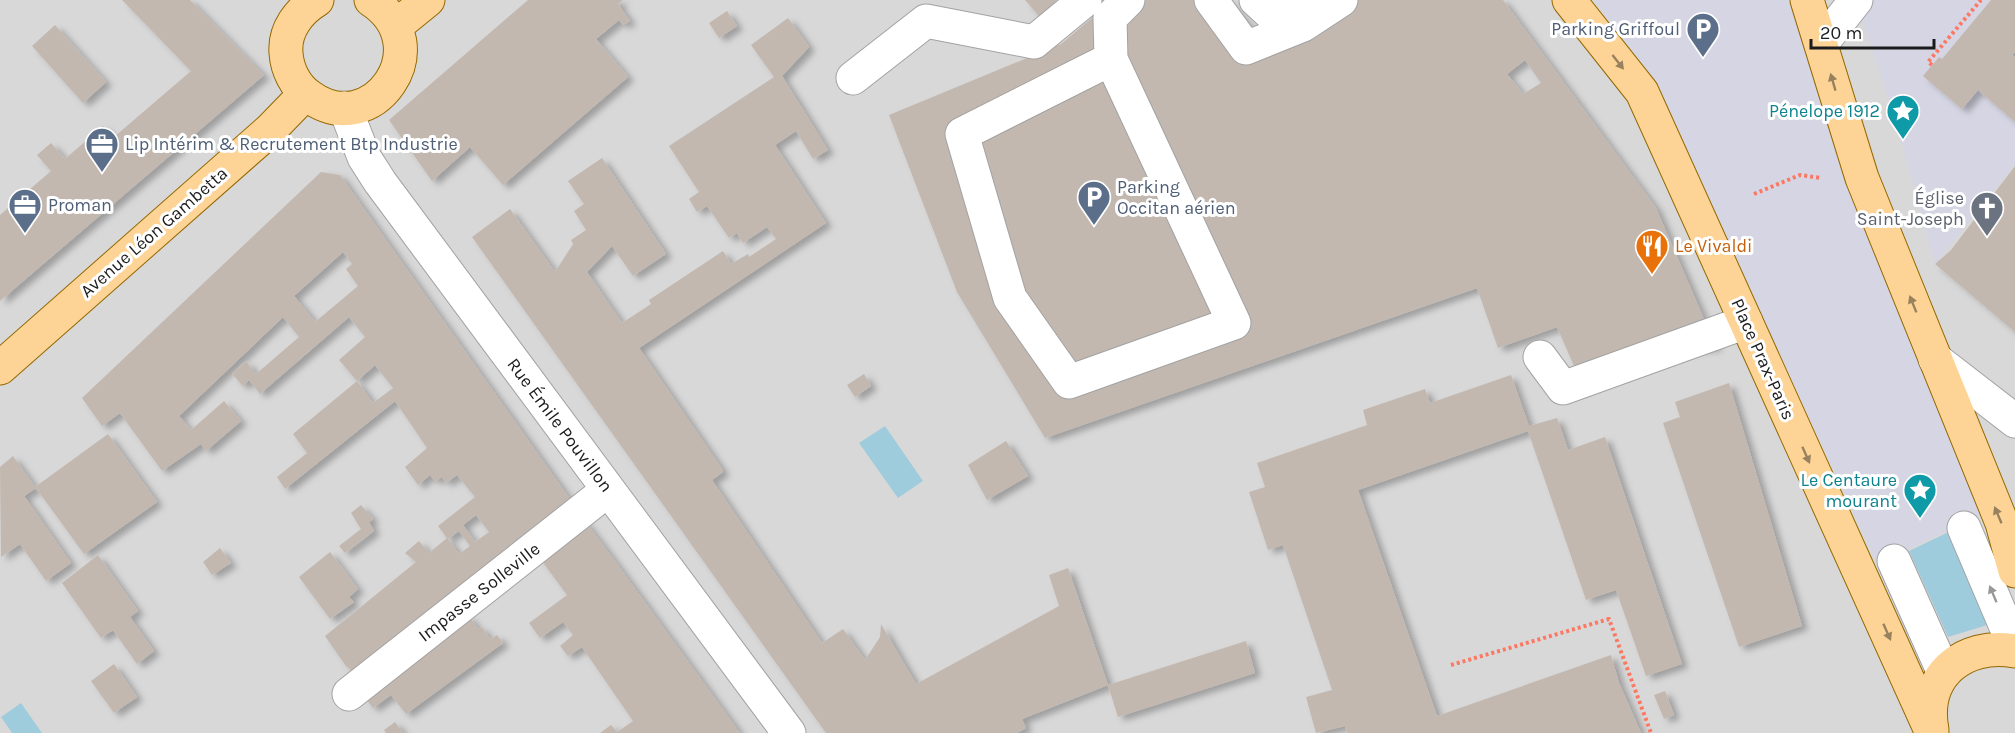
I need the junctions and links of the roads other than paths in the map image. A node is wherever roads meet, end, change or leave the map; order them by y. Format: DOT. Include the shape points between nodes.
graph roads {
  1 [pos="371,0"];
  2 [pos="428,0"];
  3 [pos="1085,0"];
  4 [pos="1128,0"];
  5 [pos="1211,0"];
  6 [pos="1256,0"];
  7 [pos="1301,0"];
  8 [pos="1341,0"];
  9 [pos="1569,0"];
  10 [pos="1807,0"];
  11 [pos="1856,0"];
  12 [pos="307,2"];
  13 [pos="396,26"];
  14 [pos="1822,43"];
  15 [pos="1111,59"];
  16 [pos="853,78"];
  17 [pos="305,94"];
  18 [pos="345,108"];
  19 [pos="1746,322"];
  20 [pos="1540,357"];
  21 [pos="1935,359"];
  22 [pos="0,368"];
  23 [pos="2015,421"];
  24 [pos="608,490"];
  25 [pos="1964,528"];
  26 [pos="1894,561"];
  27 [pos="2015,571"];
  28 [pos="2015,650"];
  29 [pos="1944,673"];
  30 [pos="349,693"];
  31 [pos="789,733"];
  32 [pos="1933,733"];
  1 -- 13 [label="main road" via="386,11"];
  2 -- 13 [label="main road"];
  3 -- 16 [label="street" via="1034,42 926,21"];
  4 -- 15 [label="street" via="1110,18"];
  5 -- 8 [label="street" via="1246,48 1303,25"];
  6 -- 7 [label="street" via="1269,12"];
  9 -- 19 [label="main road, Place Prax-Paris, one-way" via="1642,92"];
  10 -- 14 [label="main road"];
  11 -- 14 [label="street"];
  12 -- 17 [label="main road" via="288,33 286,50 288,66"];
  13 -- 18 [label="main road" via="401,44 400,63 393,80 381,95 364,105"];
  21 -- 14 [label="main road, one-way" via="1862,178"];
  15 -- 15 [label="street" via="962,135 1010,298 1069,382 1234,323"];
  17 -- 18 [label="main road" via="317,102"];
  17 -- 22 [label="main road, Avenue Léon Gambetta" via="270,130"];
  18 -- 24 [label="street, Rue Émile Pouvillon" via="364,157 380,182"];
  19 -- 20 [label="street" via="1563,388"];
  19 -- 32 [label="main road, Place Prax-Paris, one-way"];
  21 -- 23 [label="street"];
  27 -- 21 [label="main road, one-way" via="2002,524"];
  24 -- 30 [label="street, Impasse Solleville"];
  24 -- 31 [label="street, Rue Émile Pouvillon"];
  28 -- 25 [label="street, one-way"];
  26 -- 29 [label="street"];
  28 -- 29 [label="main road" via="1978,651 1959,659"];
  29 -- 32 [label="main road" via="1932,698"];
}
